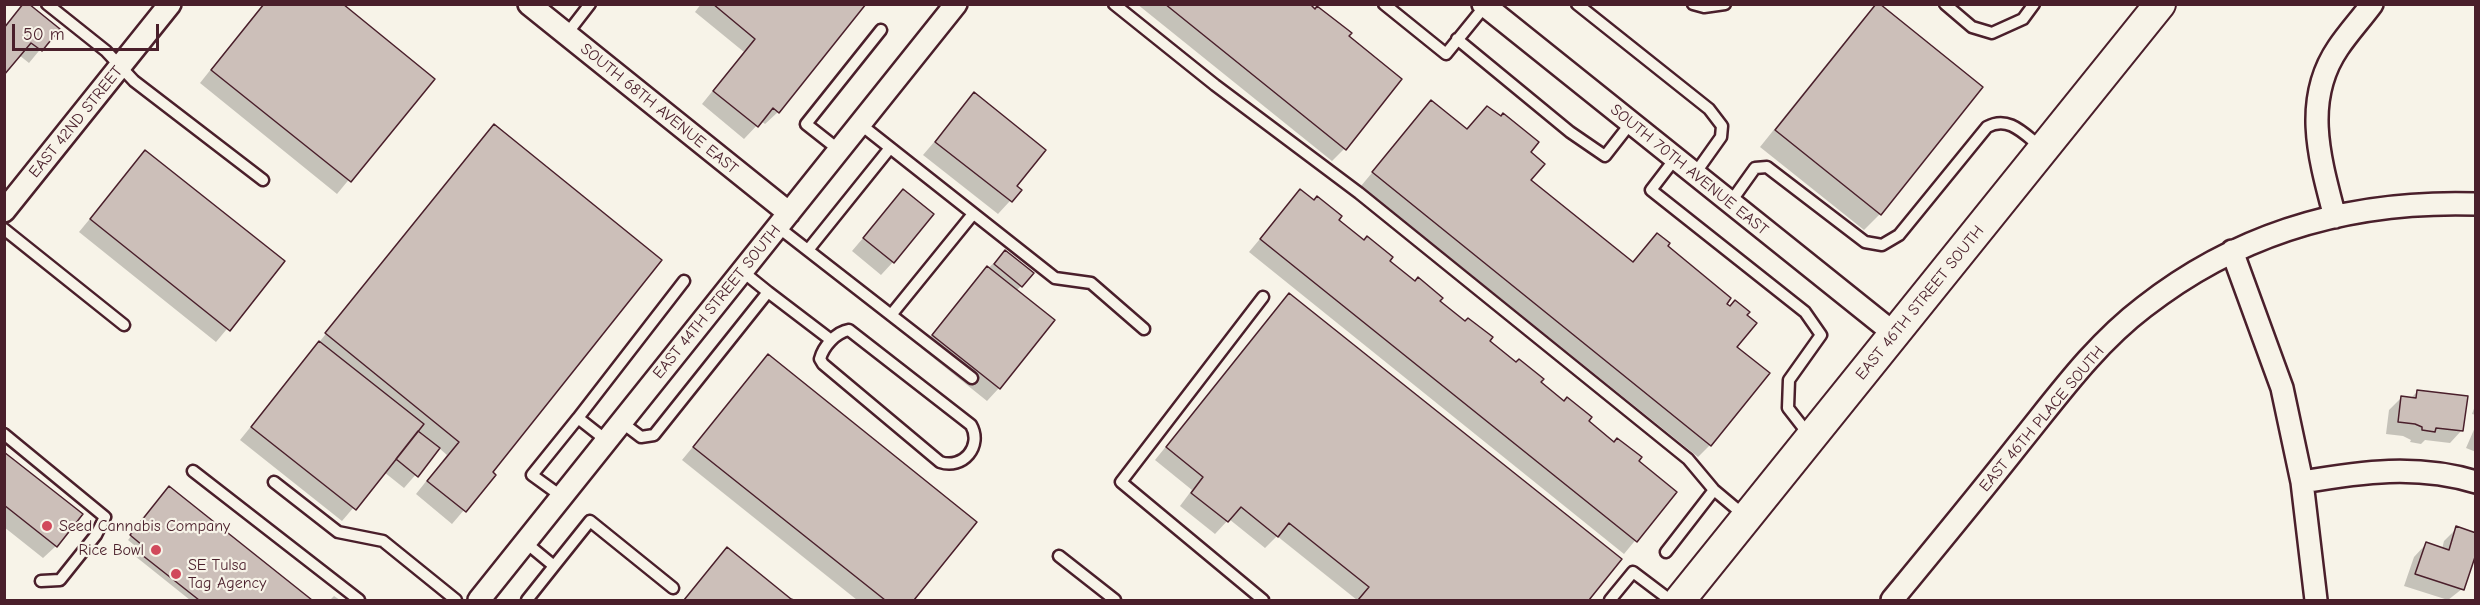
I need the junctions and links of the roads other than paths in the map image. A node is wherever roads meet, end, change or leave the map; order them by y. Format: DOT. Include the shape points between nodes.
graph roads {
  1 [pos="47,4"];
  2 [pos="170,4"];
  3 [pos="529,4"];
  4 [pos="590,4"];
  5 [pos="956,4"];
  6 [pos="1114,4"];
  7 [pos="1384,4"];
  8 [pos="1577,4"];
  9 [pos="1693,4"];
  10 [pos="1725,4"];
  11 [pos="1945,4"];
  12 [pos="2034,4"];
  13 [pos="2160,4"];
  14 [pos="2372,4"];
  15 [pos="1484,5"];
  16 [pos="881,30"];
  17 [pos="566,35"];
  18 [pos="1457,39"];
  19 [pos="120,67"];
  20 [pos="860,124"];
  21 [pos="1630,124"];
  22 [pos="890,148"];
  23 [pos="2043,149"];
  24 [pos="839,150"];
  25 [pos="1674,160"];
  26 [pos="1694,175"];
  27 [pos="263,180"];
  28 [pos="1730,203"];
  29 [pos="2475,204"];
  30 [pos="4,211"];
  31 [pos="973,214"];
  32 [pos="2335,217"];
  33 [pos="784,220"];
  34 [pos="4,229"];
  35 [pos="808,250"];
  36 [pos="2232,251"];
  37 [pos="742,271"];
  38 [pos="684,281"];
  39 [pos="768,292"];
  40 [pos="1263,297"];
  41 [pos="891,315"];
  42 [pos="124,325"];
  43 [pos="1144,329"];
  44 [pos="1896,335"];
  45 [pos="831,340"];
  46 [pos="972,378"];
  47 [pos="578,418"];
  48 [pos="620,422"];
  49 [pos="4,434"];
  50 [pos="1811,438"];
  51 [pos="606,440"];
  52 [pos="193,471"];
  53 [pos="274,482"];
  54 [pos="2302,482"];
  55 [pos="2475,482"];
  56 [pos="1714,490"];
  57 [pos="561,496"];
  58 [pos="1747,517"];
  59 [pos="525,542"];
  60 [pos="1666,552"];
  61 [pos="1059,556"];
  62 [pos="554,566"];
  63 [pos="40,581"];
  64 [pos="673,588"];
  65 [pos="359,600"];
  66 [pos="456,600"];
  67 [pos="479,600"];
  68 [pos="527,600"];
  69 [pos="1115,600"];
  70 [pos="1263,600"];
  71 [pos="1610,600"];
  72 [pos="1670,600"];
  73 [pos="1680,600"];
  74 [pos="1892,600"];
  75 [pos="2316,600"];
  1 -- 19 [label="lane"];
  2 -- 19 [label="street, EAST 42ND STREET"];
  3 -- 17 [label="street, SOUTH 68TH AVENUE EAST"];
  4 -- 17 [label="lane"];
  5 -- 20 [label="street, EAST 44TH STREET SOUTH"];
  6 -- 56 [label="lane" via="1359,193 1688,459"];
  7 -- 18 [label="lane" via="1446,54"];
  8 -- 26 [label="lane" via="1709,109 1722,126 1721,137"];
  9 -- 10 [label="lane"];
  11 -- 12 [label="lane" via="1972,27 1992,33 2023,19"];
  13 -- 23 [label="street, EAST 46TH STREET SOUTH"];
  14 -- 32 [label="street" via="2337,49 2318,93 2316,114 2322,166"];
  15 -- 18 [label="lane"];
  15 -- 21 [label="street, SOUTH 70TH AVENUE EAST"];
  16 -- 24 [label="lane" via="806,124"];
  17 -- 33 [label="street, SOUTH 68TH AVENUE EAST"];
  18 -- 21 [label="lane" via="1605,156"];
  19 -- 27 [label="lane"];
  19 -- 30 [label="street, EAST 42ND STREET"];
  20 -- 22 [label="lane"];
  20 -- 24 [label="street, EAST 44TH STREET SOUTH"];
  21 -- 25 [label="street, SOUTH 70TH AVENUE EAST"];
  22 -- 31 [label="lane"];
  22 -- 35 [label="lane"];
  23 -- 28 [label="lane" via="2009,123 1997,122 1987,127 1899,235 1882,245 1865,242 1767,167 1755,168"];
  23 -- 44 [label="street, EAST 46TH STREET SOUTH"];
  24 -- 33 [label="street, EAST 44TH STREET SOUTH"];
  25 -- 26 [label="street, SOUTH 70TH AVENUE EAST"];
  25 -- 50 [label="lane" via="1651,190 1806,312 1821,335 1789,380 1788,408"];
  26 -- 28 [label="street, SOUTH 70TH AVENUE EAST"];
  28 -- 44 [label="street, SOUTH 70TH AVENUE EAST"];
  29 -- 32 [label="street, EAST 46TH PLACE SOUTH" via="2399,207"];
  31 -- 41 [label="lane"];
  31 -- 43 [label="lane" via="1055,278 1091,283"];
  32 -- 36 [label="street, EAST 46TH PLACE SOUTH" via="2268,234"];
  33 -- 35 [label="lane"];
  33 -- 37 [label="street, EAST 44TH STREET SOUTH"];
  34 -- 42 [label="lane"];
  35 -- 41 [label="lane"];
  36 -- 54 [label="street" via="2282,388"];
  36 -- 74 [label="street, EAST 46TH PLACE SOUTH" via="2143,308 2083,365"];
  37 -- 39 [label="lane"];
  37 -- 48 [label="street, EAST 44TH STREET SOUTH"];
  38 -- 47 [label="lane"];
  39 -- 45 [label="lane"];
  39 -- 48 [label="lane" via="654,435 641,437"];
  40 -- 70 [label="lane" via="1121,482"];
  41 -- 46 [label="lane"];
  44 -- 50 [label="street, EAST 46TH STREET SOUTH"];
  45 -- 45 [label="lane" via="821,353 819,359 823,364 940,462 950,466 961,462 976,444 977,435 971,425 854,331 842,331"];
  47 -- 51 [label="lane"];
  47 -- 57 [label="lane" via="532,475"];
  48 -- 51 [label="street, EAST 44TH STREET SOUTH"];
  49 -- 63 [label="lane" via="105,517 96,535 60,580"];
  50 -- 58 [label="street, EAST 46TH STREET SOUTH"];
  51 -- 57 [label="street, EAST 44TH STREET SOUTH"];
  52 -- 65 [label="lane"];
  53 -- 66 [label="lane" via="338,532 382,541"];
  54 -- 55 [label="street" via="2394,470 2422,470"];
  54 -- 75 [label="street"];
  56 -- 58 [label="lane"];
  56 -- 60 [label="lane"];
  57 -- 59 [label="street, EAST 44TH STREET SOUTH"];
  58 -- 73 [label="street, EAST 46TH STREET SOUTH"];
  59 -- 62 [label="lane"];
  59 -- 67 [label="street, EAST 44TH STREET SOUTH"];
  61 -- 69 [label="lane"];
  62 -- 64 [label="lane" via="590,521"];
  62 -- 68 [label="lane"];
  71 -- 72 [label="lane" via="1633,572"];
}
